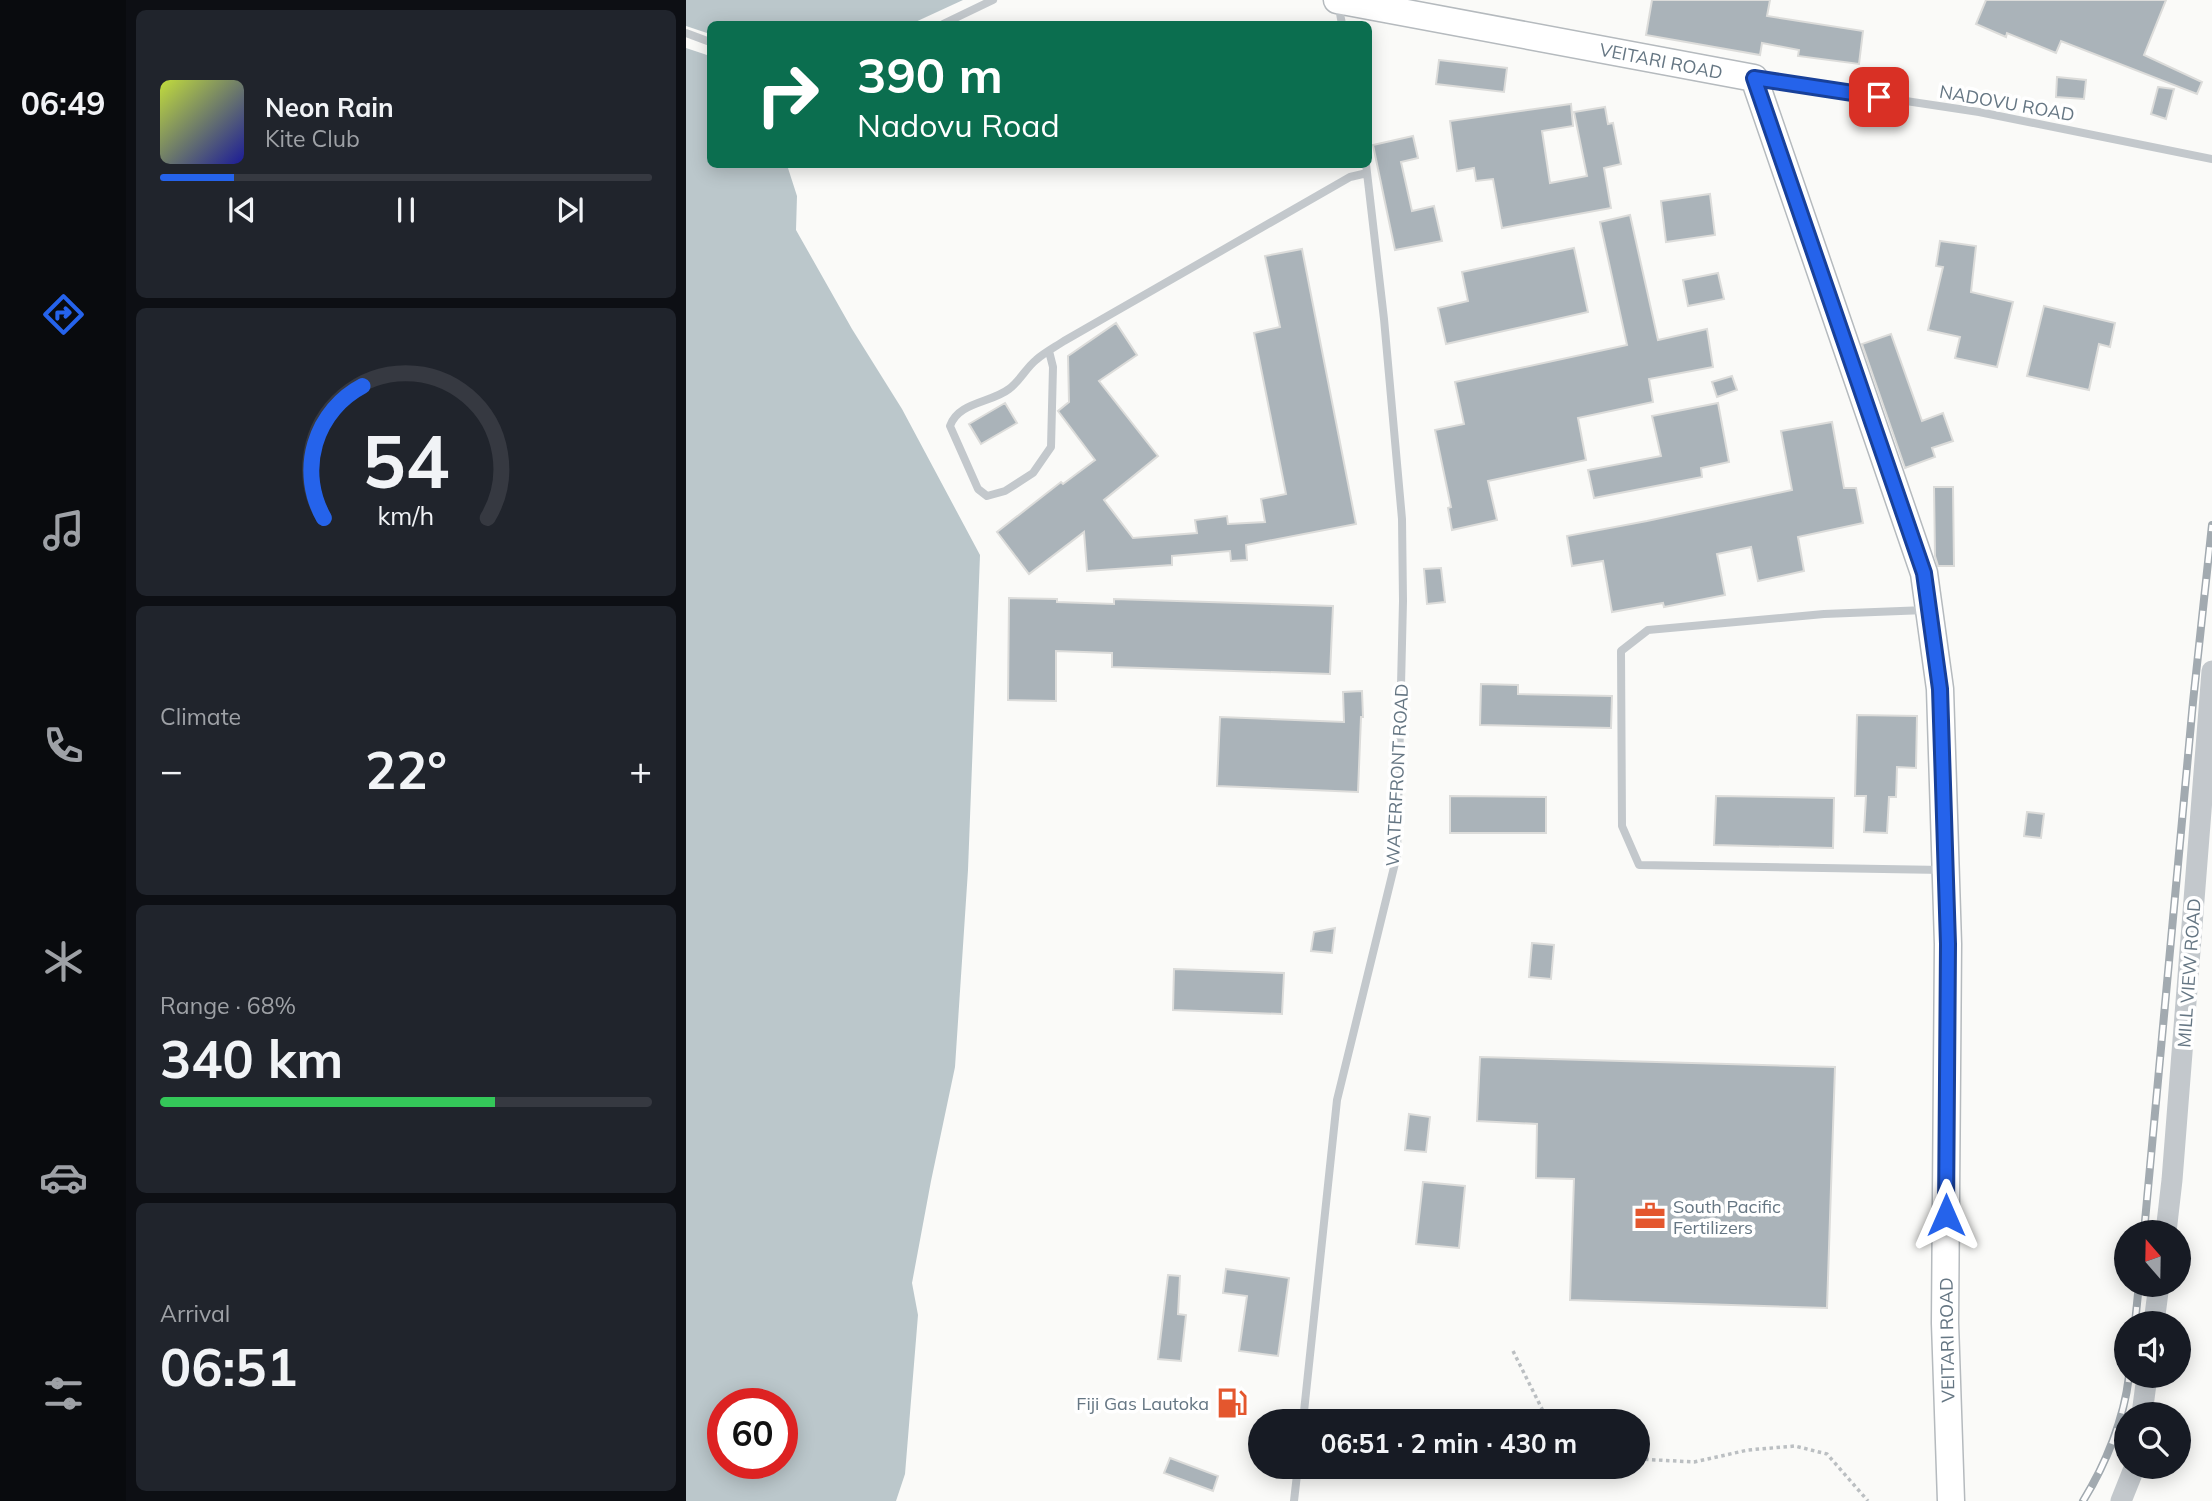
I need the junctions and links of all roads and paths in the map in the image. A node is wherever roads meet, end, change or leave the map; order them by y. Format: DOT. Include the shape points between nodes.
graph roads {
  1 [pos="993,0"];
  2 [pos="1338,0"];
  3 [pos="949,21"];
  4 [pos="1342,21"];
  5 [pos="686,33"];
  6 [pos="707,40"];
  7 [pos="1754,78"];
  8 [pos="2212,159"];
  9 [pos="1366,169"];
  10 [pos="1048,351"];
  11 [pos="1928,610"];
  12 [pos="2212,671"];
  13 [pos="1945,870"];
  14 [pos="2167,1220"];
  15 [pos="1513,1352"];
  16 [pos="1304,1409"];
  17 [pos="1542,1409"];
  18 [pos="1650,1460"];
  19 [pos="1297,1479"];
  20 [pos="2130,1479"];
  21 [pos="1294,1501"];
  22 [pos="1868,1501"];
  23 [pos="1951,1501"];
  24 [pos="2121,1501"];
  1 -- 3 [label="lane"];
  2 -- 4 [label="lane"];
  2 -- 7 [label="main road, VEITARI ROAD"];
  5 -- 6 [label="lane"];
  7 -- 8 [label="lane, NADOVU ROAD" via="1979,112"];
  7 -- 11 [label="main road, VEITARI ROAD" via="1924,573"];
  9 -- 10 [label="lane"];
  9 -- 16 [label="lane, WATERFRONT ROAD" via="1402,519 1397,855 1337,1100"];
  10 -- 10 [label="lane" via="1053,367 1051,447 1033,473 1005,491 987,496 978,489 950,426 963,409 1009,388"];
  11 -- 13 [label="main road, VEITARI ROAD" via="1940,689"];
  11 -- 13 [label="lane" via="1648,630 1621,651 1622,826 1639,865"];
  12 -- 14 [label="street, MILL VIEW ROAD"];
  13 -- 23 [label="main road, VEITARI ROAD" via="1945,1323"];
  15 -- 17 [label="path"];
  18 -- 22 [label="path" via="1694,1462 1795,1446 1827,1454"];
  19 -- 21 [label="lane"];
  20 -- 24 [label="street"];
}
